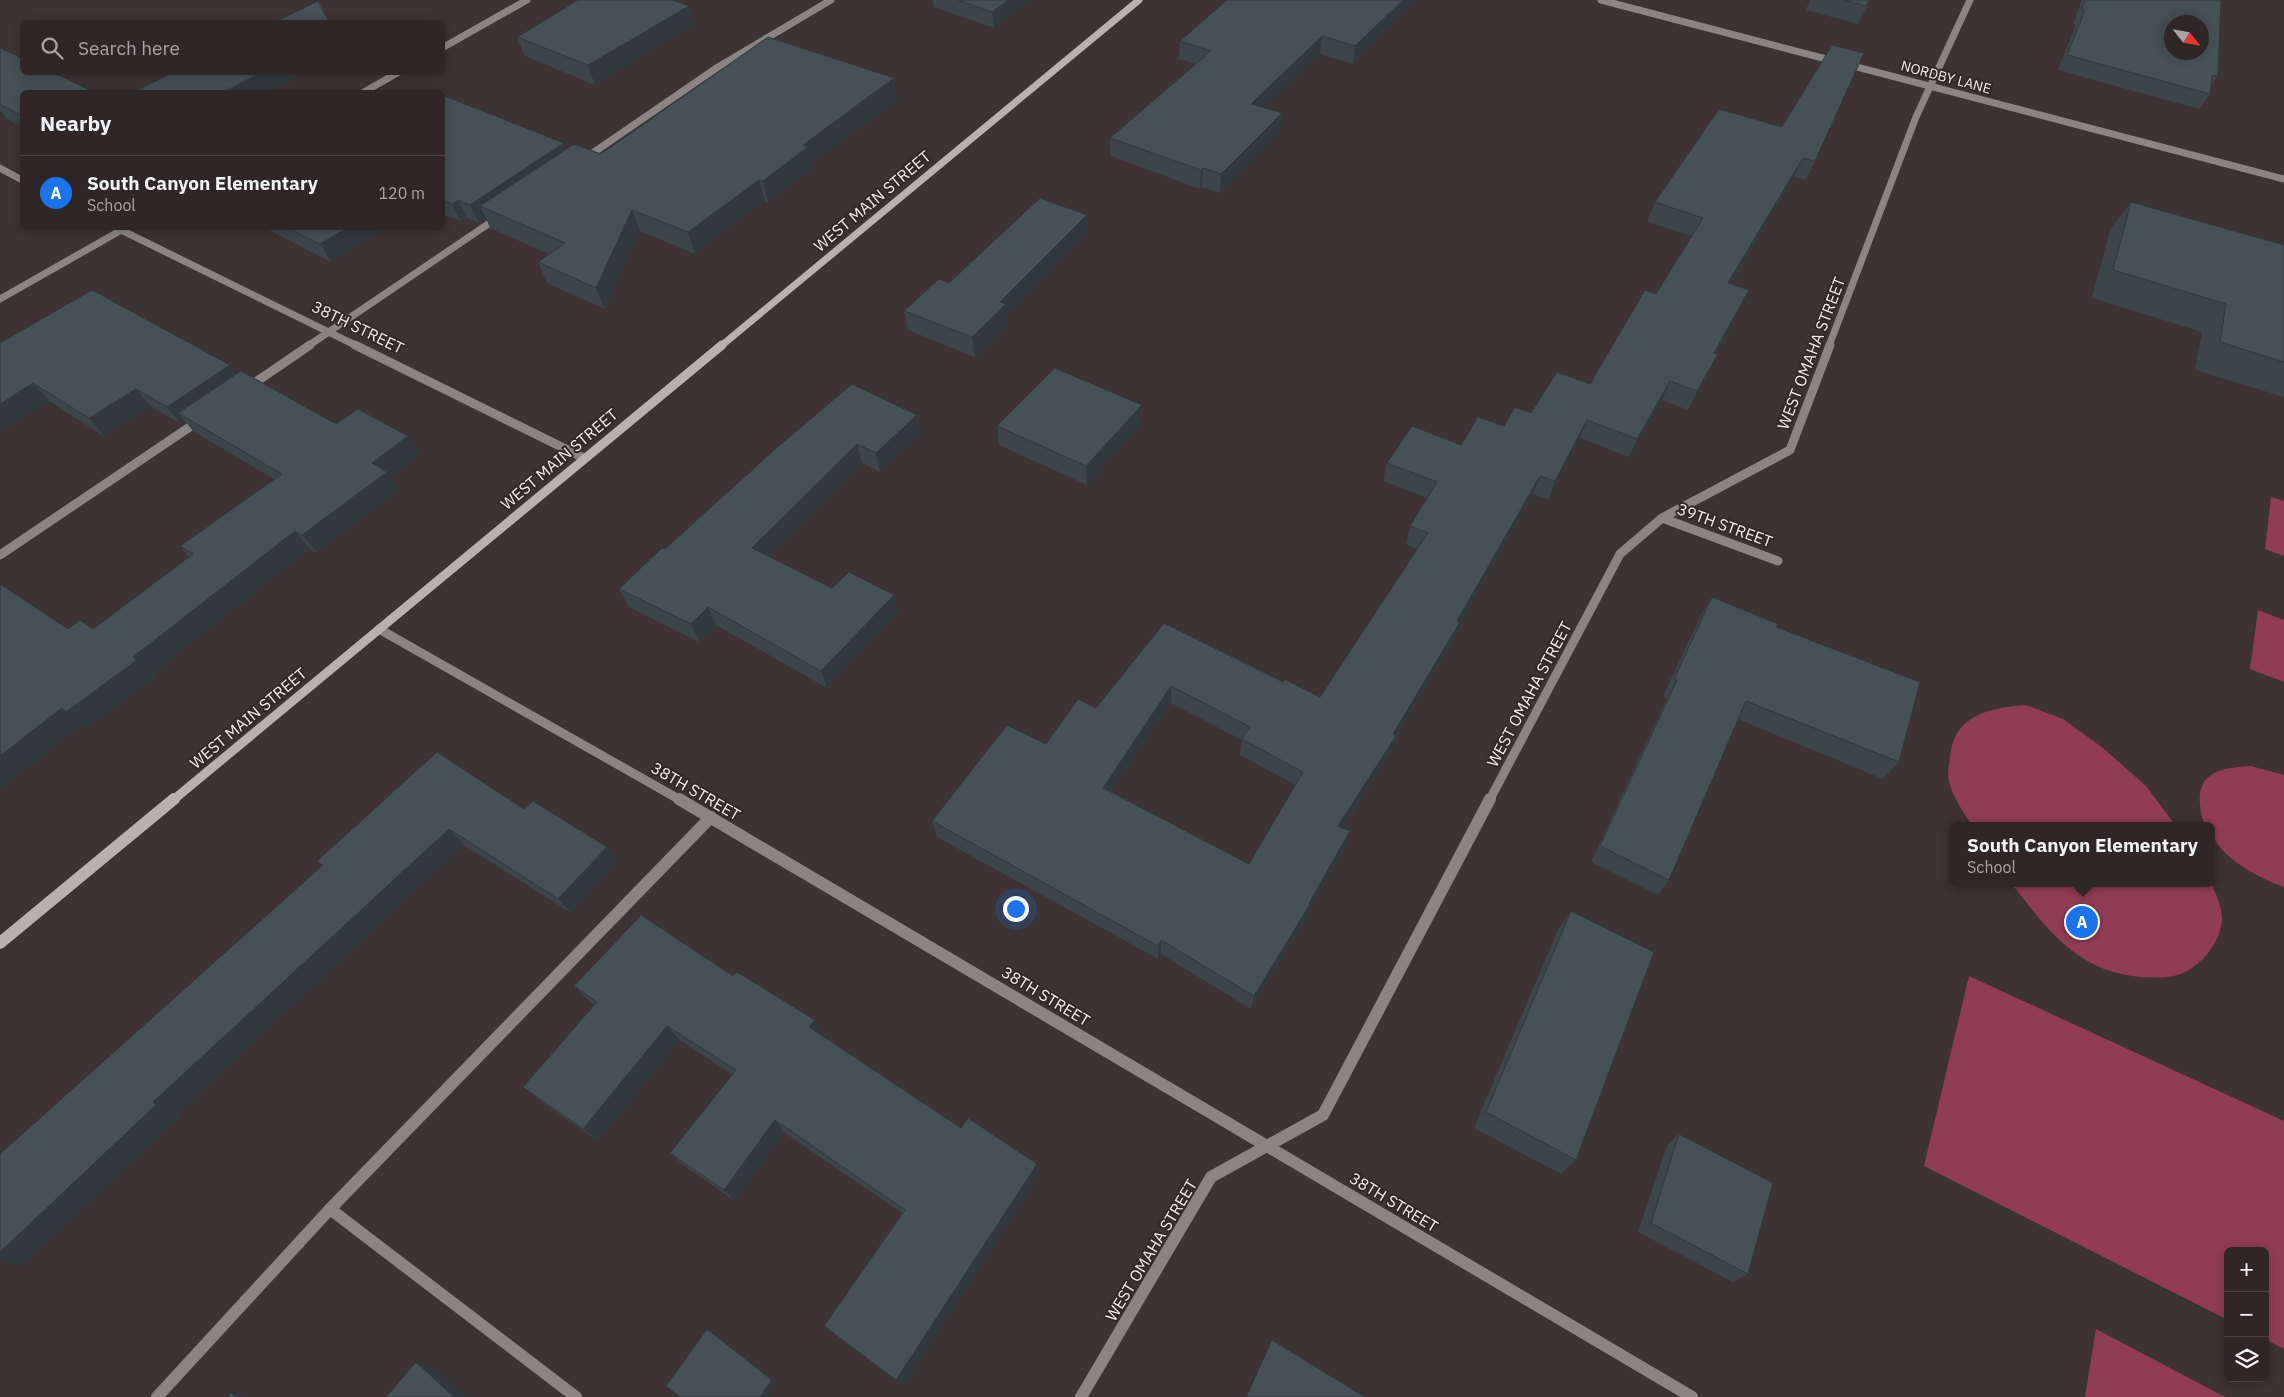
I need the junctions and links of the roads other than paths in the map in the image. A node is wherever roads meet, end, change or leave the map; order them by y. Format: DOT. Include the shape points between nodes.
graph roads {
  1 [pos="527,0"];
  2 [pos="831,0"];
  3 [pos="1139,0"];
  4 [pos="1601,0"];
  5 [pos="1970,0"];
  6 [pos="445,46"];
  7 [pos="394,75"];
  8 [pos="1930,86"];
  9 [pos="368,90"];
  10 [pos="578,163"];
  11 [pos="0,168"];
  12 [pos="20,179"];
  13 [pos="2284,179"];
  14 [pos="504,213"];
  15 [pos="119,230"];
  16 [pos="126,230"];
  17 [pos="0,299"];
  18 [pos="331,331"];
  19 [pos="240,393"];
  20 [pos="207,415"];
  21 [pos="584,458"];
  22 [pos="1662,518"];
  23 [pos="0,555"];
  24 [pos="1778,561"];
  25 [pos="379,629"];
  26 [pos="711,817"];
  27 [pos="0,943"];
  28 [pos="1267,1146"];
  29 [pos="330,1209"];
  30 [pos="157,1397"];
  31 [pos="576,1397"];
  32 [pos="1081,1397"];
  33 [pos="1692,1397"];
  1 -- 6 [label="street"];
  2 -- 10 [label="street" via="718,67"];
  3 -- 21 [label="street, WEST MAIN STREET"];
  4 -- 8 [label="street, NORDBY LANE"];
  5 -- 8 [label="street, WEST OMAHA STREET"];
  7 -- 9 [label="street"];
  8 -- 13 [label="street, NORDBY LANE"];
  8 -- 22 [label="street, WEST OMAHA STREET" via="1790,450"];
  11 -- 12 [label="street"];
  14 -- 18 [label="street"];
  15 -- 17 [label="street"];
  16 -- 18 [label="street, 38TH STREET"];
  18 -- 19 [label="street"];
  18 -- 21 [label="street, 38TH STREET"];
  20 -- 23 [label="street"];
  21 -- 25 [label="street, WEST MAIN STREET"];
  22 -- 24 [label="street, 39TH STREET"];
  22 -- 28 [label="street, WEST OMAHA STREET" via="1620,554 1323,1115"];
  25 -- 26 [label="street, 38TH STREET"];
  25 -- 27 [label="street, WEST MAIN STREET"];
  26 -- 28 [label="street, 38TH STREET"];
  26 -- 29 [label="street"];
  28 -- 32 [label="street, WEST OMAHA STREET" via="1211,1177"];
  28 -- 33 [label="street, 38TH STREET"];
  29 -- 30 [label="street"];
  29 -- 31 [label="street"];
}
